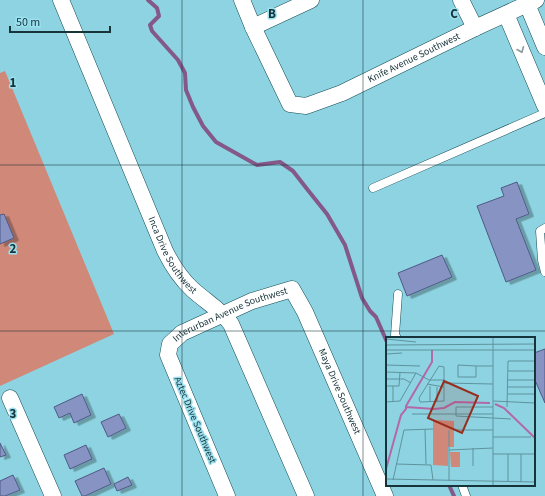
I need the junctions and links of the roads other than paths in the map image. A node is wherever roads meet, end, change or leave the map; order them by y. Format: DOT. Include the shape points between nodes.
graph roads {
  1 [pos="61,0"];
  2 [pos="242,0"];
  3 [pos="311,0"];
  4 [pos="461,0"];
  5 [pos="532,2"];
  6 [pos="506,14"];
  7 [pos="253,27"];
  8 [pos="475,28"];
  9 [pos="545,47"];
  10 [pos="545,106"];
  11 [pos="545,113"];
  12 [pos="373,188"];
  13 [pos="545,228"];
  14 [pos="545,272"];
  15 [pos="292,289"];
  16 [pos="398,294"];
  17 [pos="223,314"];
  18 [pos="396,337"];
  19 [pos="170,344"];
  20 [pos="10,398"];
  21 [pos="462,486"];
  22 [pos="53,496"];
  23 [pos="227,496"];
  24 [pos="306,496"];
  25 [pos="384,496"];
  26 [pos="466,496"];
  1 -- 17 [label="street, Inca Drive Southwest" via="165,251 175,269 191,288"];
  2 -- 7 [label="street"];
  3 -- 7 [label="street"];
  4 -- 8 [label="street"];
  5 -- 6 [label="street, Knife Avenue Southwest"];
  5 -- 9 [label="street"];
  6 -- 8 [label="street, Knife Avenue Southwest"];
  6 -- 10 [label="street, one-way"];
  7 -- 8 [label="street, Knife Avenue Southwest" via="290,104 306,106 342,93"];
  11 -- 12 [label="lane"];
  13 -- 14 [label="lane" via="540,231"];
  15 -- 17 [label="street, Interurban Avenue Southwest" via="252,301"];
  15 -- 25 [label="street, Maya Drive Southwest" via="305,312"];
  16 -- 18 [label="lane"];
  17 -- 19 [label="street, Interurban Avenue Southwest" via="182,333"];
  17 -- 24 [label="street, Inca Drive Southwest" via="231,324"];
  19 -- 23 [label="street, Aztec Drive Southwest" via="168,355"];
  20 -- 22 [label="street"];
  21 -- 26 [label="lane"];
}
